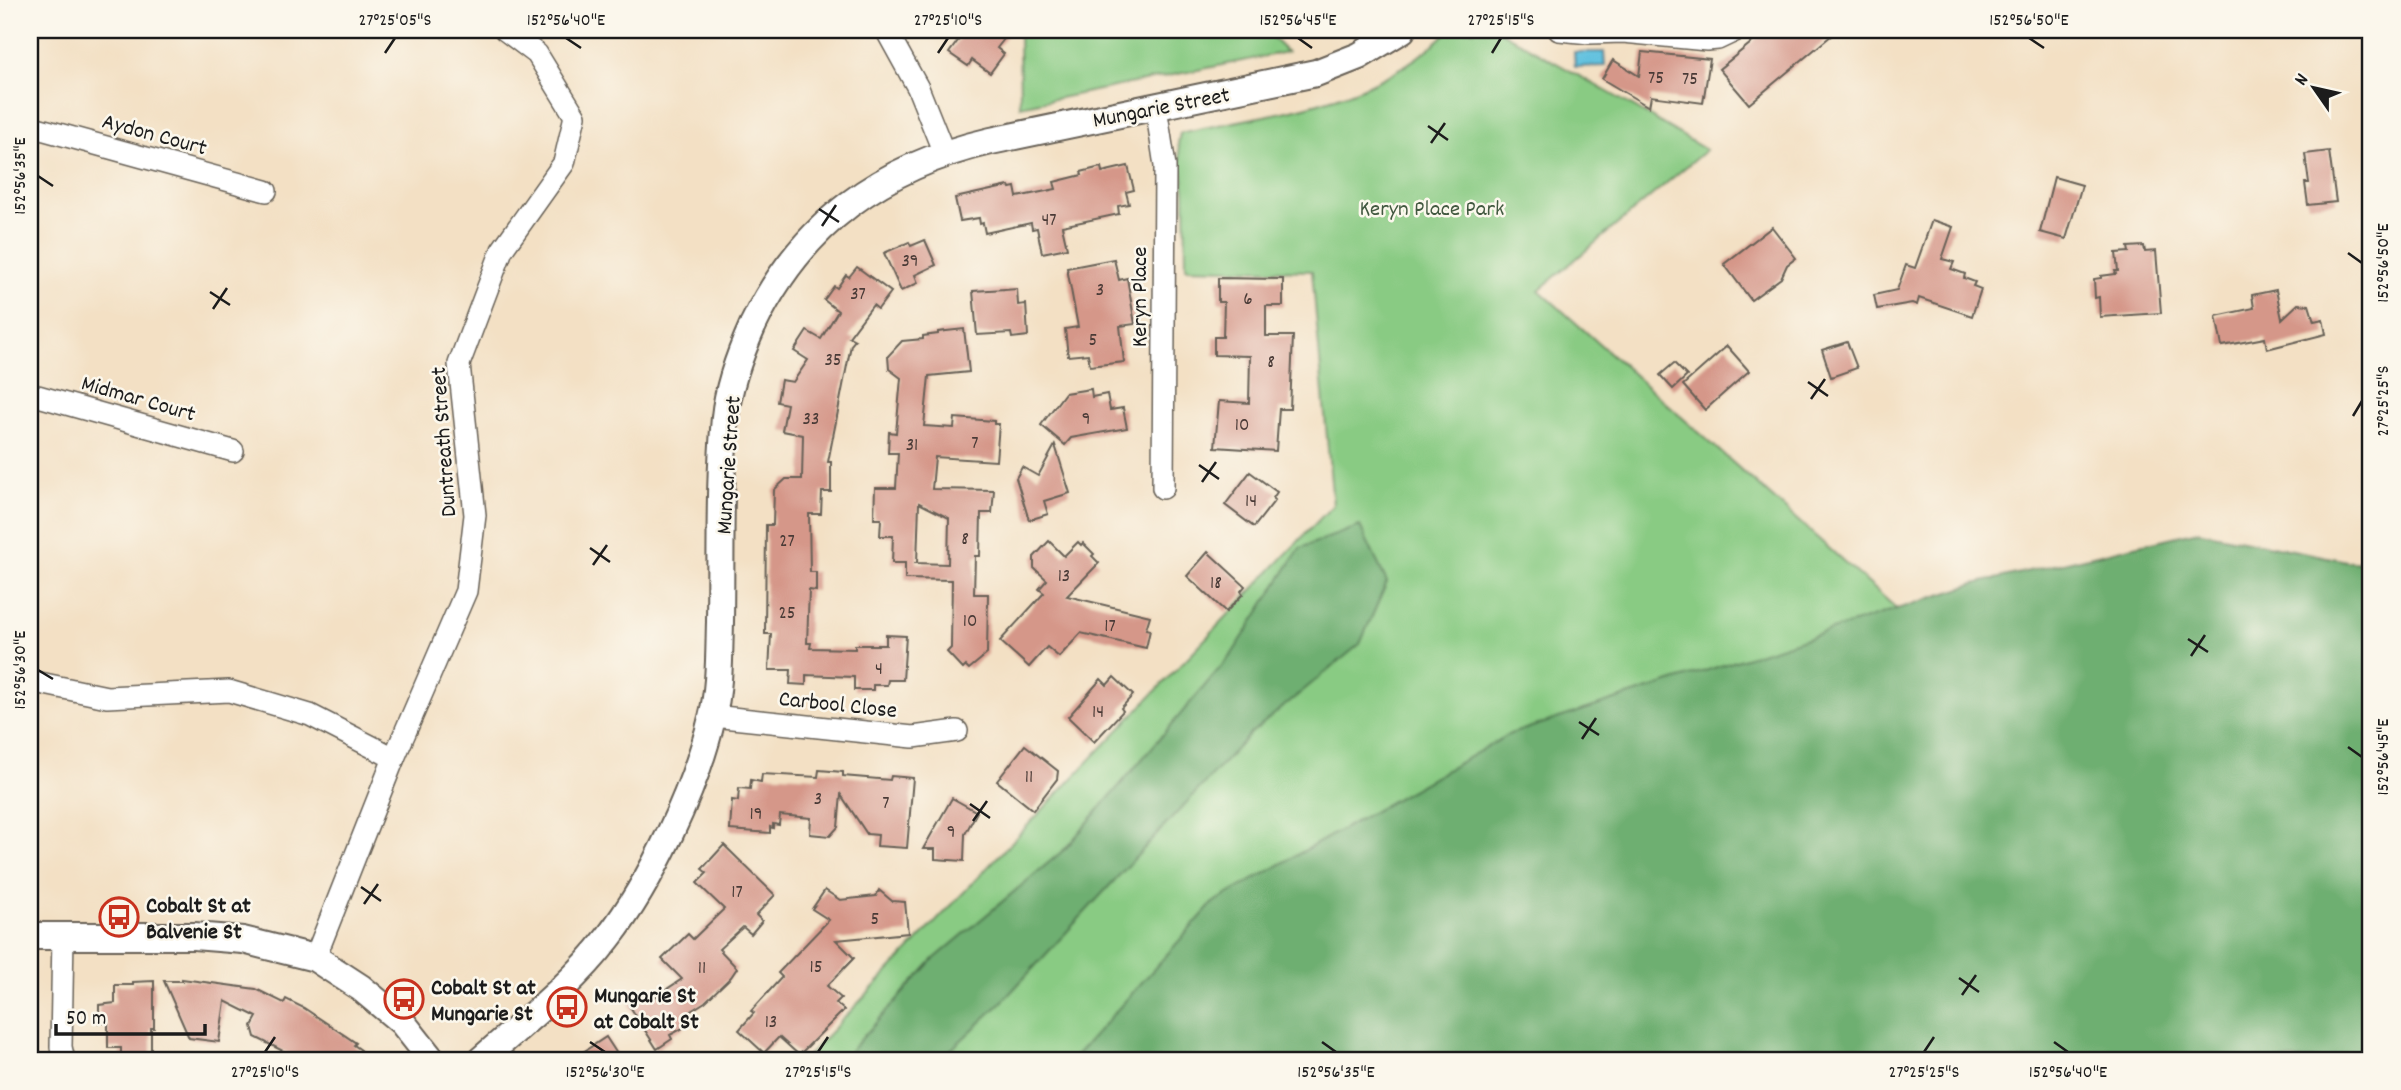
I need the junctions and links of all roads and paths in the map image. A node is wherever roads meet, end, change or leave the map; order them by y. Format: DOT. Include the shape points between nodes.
graph roads {
  1 [pos="505,30"];
  2 [pos="886,30"];
  3 [pos="1402,30"];
  4 [pos="1559,30"];
  5 [pos="1737,30"];
  6 [pos="1611,31"];
  7 [pos="1156,107"];
  8 [pos="30,126"];
  9 [pos="944,153"];
  10 [pos="266,191"];
  11 [pos="30,396"];
  12 [pos="233,452"];
  13 [pos="1163,488"];
  14 [pos="30,681"];
  15 [pos="713,716"];
  16 [pos="957,731"];
  17 [pos="394,758"];
  18 [pos="62,935"];
  19 [pos="30,936"];
  20 [pos="314,958"];
  21 [pos="64,1060"];
  22 [pos="432,1060"];
  23 [pos="481,1060"];
  1 -- 17 [label="street, Duntreath Street" via="537,54 575,116 564,163 502,250 459,364 475,515 466,592"];
  2 -- 9 [label="street" via="919,88"];
  3 -- 7 [label="street, Mungarie Street" via="1359,56 1316,73"];
  4 -- 6 [label="street"];
  5 -- 6 [label="street" via="1707,40"];
  7 -- 9 [label="street, Mungarie Street"];
  7 -- 13 [label="street, Keryn Place" via="1165,166"];
  8 -- 10 [label="street, Aydon Court"];
  9 -- 15 [label="street, Mungarie Street" via="868,190 828,221 788,266 747,339 725,416 720,633"];
  11 -- 12 [label="street, Midmar Court"];
  14 -- 17 [label="street" via="107,697 229,691 310,715"];
  15 -- 16 [label="street, Carbool Close" via="913,737"];
  15 -- 23 [label="street, Mungarie Street" via="679,809 624,916 592,957"];
  17 -- 20 [label="street, Duntreath Street"];
  18 -- 19 [label="street"];
  18 -- 20 [label="street" via="243,940"];
  18 -- 21 [label="street"];
  20 -- 22 [label="street" via="402,1022"];
}
